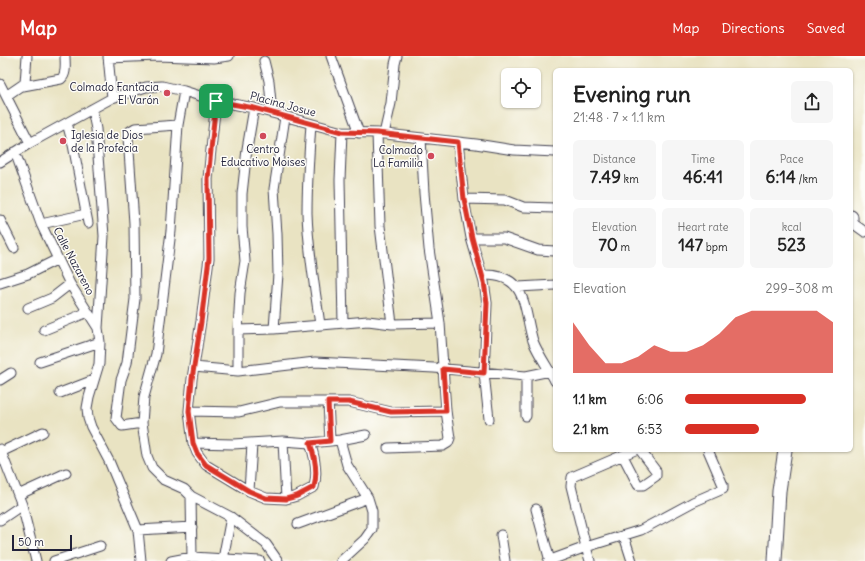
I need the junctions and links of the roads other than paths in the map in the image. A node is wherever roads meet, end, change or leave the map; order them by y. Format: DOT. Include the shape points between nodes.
graph roads {
  1 [pos="27,56"];
  2 [pos="65,56"];
  3 [pos="229,56"];
  4 [pos="331,56"];
  5 [pos="397,56"];
  6 [pos="108,57"];
  7 [pos="264,61"];
  8 [pos="0,84"];
  9 [pos="23,86"];
  10 [pos="184,91"];
  11 [pos="6,96"];
  12 [pos="112,98"];
  13 [pos="216,101"];
  14 [pos="254,108"];
  15 [pos="92,109"];
  16 [pos="272,113"];
  17 [pos="285,117"];
  18 [pos="67,123"];
  19 [pos="311,124"];
  20 [pos="178,125"];
  21 [pos="342,132"];
  22 [pos="359,133"];
  23 [pos="381,133"];
  24 [pos="421,138"];
  25 [pos="30,142"];
  26 [pos="458,142"];
  27 [pos="14,152"];
  28 [pos="553,152"];
  29 [pos="0,162"];
  30 [pos="464,199"];
  31 [pos="553,208"];
  32 [pos="0,220"];
  33 [pos="853,223"];
  34 [pos="41,224"];
  35 [pos="865,232"];
  36 [pos="472,238"];
  37 [pos="14,248"];
  38 [pos="553,251"];
  39 [pos="58,259"];
  40 [pos="482,275"];
  41 [pos="1,282"];
  42 [pos="70,284"];
  43 [pos="553,285"];
  44 [pos="518,287"];
  45 [pos="28,308"];
  46 [pos="88,312"];
  47 [pos="343,323"];
  48 [pos="440,323"];
  49 [pos="392,324"];
  50 [pos="320,325"];
  51 [pos="98,328"];
  52 [pos="274,329"];
  53 [pos="44,330"];
  54 [pos="238,330"];
  55 [pos="100,342"];
  56 [pos="40,362"];
  57 [pos="194,367"];
  58 [pos="443,369"];
  59 [pos="238,371"];
  60 [pos="550,371"];
  61 [pos="11,373"];
  62 [pos="484,373"];
  63 [pos="526,376"];
  64 [pos="553,377"];
  65 [pos="0,380"];
  66 [pos="94,380"];
  67 [pos="60,393"];
  68 [pos="328,402"];
  69 [pos="189,411"];
  70 [pos="446,411"];
  71 [pos="526,416"];
  72 [pos="489,419"];
  73 [pos="142,423"];
  74 [pos="43,432"];
  75 [pos="366,435"];
  76 [pos="340,440"];
  77 [pos="283,441"];
  78 [pos="330,441"];
  79 [pos="193,443"];
  80 [pos="310,443"];
  81 [pos="252,444"];
  82 [pos="388,448"];
  83 [pos="631,452"];
  84 [pos="642,452"];
  85 [pos="709,452"];
  86 [pos="780,453"];
  87 [pos="2,455"];
  88 [pos="623,456"];
  89 [pos="66,472"];
  90 [pos="249,491"];
  91 [pos="18,495"];
  92 [pos="191,496"];
  93 [pos="368,498"];
  94 [pos="286,499"];
  95 [pos="22,505"];
  96 [pos="536,509"];
  97 [pos="231,517"];
  98 [pos="0,520"];
  99 [pos="298,524"];
  100 [pos="773,525"];
  101 [pos="192,527"];
  102 [pos="138,530"];
  103 [pos="501,535"];
  104 [pos="624,536"];
  105 [pos="100,546"];
  106 [pos="586,547"];
  107 [pos="192,557"];
  108 [pos="223,559"];
  109 [pos="36,561"];
  110 [pos="54,561"];
  111 [pos="141,561"];
  112 [pos="171,561"];
  113 [pos="260,561"];
  114 [pos="278,561"];
  115 [pos="341,561"];
  116 [pos="505,561"];
  117 [pos="549,561"];
  118 [pos="590,561"];
  119 [pos="632,561"];
  120 [pos="769,561"];
  121 [pos="775,561"];
  1 -- 9 [label="street" via="26,80"];
  2 -- 9 [label="street" via="65,73 61,79"];
  3 -- 6 [label="street"];
  4 -- 22 [label="street"];
  5 -- 23 [label="street" via="391,103"];
  6 -- 12 [label="street"];
  7 -- 16 [label="street"];
  8 -- 11 [label="street"];
  9 -- 11 [label="street"];
  10 -- 12 [label="street, Placina Josue" via="162,86 146,87"];
  10 -- 13 [label="street, Placina Josue"];
  10 -- 20 [label="street"];
  11 -- 25 [label="street"];
  12 -- 15 [label="street, Placina Josue"];
  13 -- 14 [label="street, Placina Josue"];
  13 -- 57 [label="street" via="208,179 209,258"];
  14 -- 16 [label="street, Placina Josue"];
  14 -- 54 [label="street" via="242,194 245,262"];
  15 -- 18 [label="street, Placina Josue"];
  15 -- 51 [label="street" via="96,128 104,236"];
  16 -- 17 [label="street, Placina Josue"];
  17 -- 19 [label="street, Placina Josue"];
  17 -- 52 [label="street" via="274,189 278,274"];
  18 -- 25 [label="street, Placina Josue"];
  18 -- 34 [label="street" via="87,218"];
  19 -- 21 [label="street, Placina Josue"];
  19 -- 50 [label="street" via="307,213"];
  20 -- 73 [label="street" via="171,231 156,354 144,397"];
  20 -- 73 [label="street" via="135,128 130,131 128,137 134,223 135,299 127,363 117,399 116,418 122,426"];
  21 -- 22 [label="street, Placina Josue"];
  21 -- 47 [label="street" via="340,194"];
  22 -- 23 [label="street, Placina Josue"];
  23 -- 24 [label="street, Placina Josue"];
  23 -- 49 [label="street" via="380,226"];
  24 -- 26 [label="street, Placina Josue"];
  24 -- 48 [label="street" via="429,249"];
  25 -- 27 [label="street, Placina Josue"];
  26 -- 28 [label="street, Placina Josue" via="514,150"];
  26 -- 30 [label="street"];
  27 -- 29 [label="street, Placina Josue"];
  27 -- 34 [label="street, Calle Nazareno"];
  30 -- 31 [label="street" via="505,200 523,207"];
  30 -- 36 [label="street"];
  32 -- 37 [label="street"];
  33 -- 35 [label="street"];
  34 -- 39 [label="street, Calle Nazareno"];
  36 -- 38 [label="street" via="504,238 538,250"];
  36 -- 40 [label="street"];
  39 -- 41 [label="street" via="28,274"];
  39 -- 42 [label="street, Calle Nazareno"];
  40 -- 44 [label="street" via="494,274"];
  40 -- 62 [label="street" via="487,303"];
  42 -- 45 [label="street" via="52,298"];
  42 -- 46 [label="street, Calle Nazareno"];
  43 -- 44 [label="street"];
  44 -- 60 [label="street" via="526,304 534,342"];
  46 -- 51 [label="street, Calle Nazareno"];
  46 -- 53 [label="street"];
  47 -- 49 [label="street" via="368,321"];
  47 -- 50 [label="street"];
  48 -- 49 [label="street"];
  48 -- 58 [label="street"];
  50 -- 52 [label="street"];
  51 -- 55 [label="street, Calle Nazareno"];
  52 -- 54 [label="street"];
  54 -- 59 [label="street"];
  55 -- 56 [label="street"];
  55 -- 66 [label="street, Calle Nazareno" via="99,364"];
  57 -- 59 [label="street"];
  57 -- 69 [label="street"];
  58 -- 59 [label="street" via="315,362"];
  58 -- 62 [label="street"];
  58 -- 70 [label="street"];
  60 -- 63 [label="street"];
  60 -- 64 [label="street"];
  61 -- 65 [label="street"];
  62 -- 63 [label="street"];
  62 -- 72 [label="street"];
  63 -- 71 [label="street"];
  66 -- 67 [label="street"];
  66 -- 102 [label="street, Calle Nazareno" via="87,408 88,418 109,460"];
  68 -- 69 [label="street" via="280,402 239,412"];
  68 -- 70 [label="street" via="349,402 391,412"];
  68 -- 78 [label="street"];
  69 -- 79 [label="street"];
  70 -- 82 [label="street" via="450,438 448,443 443,446"];
  73 -- 92 [label="street" via="147,456 152,468 164,480 184,489"];
  74 -- 87 [label="street"];
  75 -- 76 [label="street"];
  76 -- 78 [label="street"];
  76 -- 93 [label="street" via="347,465"];
  77 -- 80 [label="street"];
  77 -- 81 [label="street"];
  77 -- 94 [label="street"];
  78 -- 80 [label="street"];
  79 -- 81 [label="street"];
  79 -- 90 [label="street" via="206,465"];
  80 -- 94 [label="street" via="316,470 314,487"];
  81 -- 90 [label="street"];
  83 -- 88 [label="street"];
  84 -- 88 [label="street" via="656,471 656,476 643,485 638,485"];
  85 -- 104 [label="street" via="724,485 723,489"];
  86 -- 100 [label="street"];
  87 -- 91 [label="street"];
  88 -- 106 [label="street" via="572,477 571,486"];
  89 -- 91 [label="street"];
  90 -- 94 [label="street" via="266,498"];
  91 -- 95 [label="street"];
  92 -- 97 [label="street"];
  92 -- 101 [label="street"];
  93 -- 99 [label="street"];
  93 -- 115 [label="street" via="372,511 372,529"];
  95 -- 98 [label="street"];
  95 -- 109 [label="street"];
  96 -- 117 [label="street"];
  97 -- 108 [label="street"];
  97 -- 114 [label="street" via="266,544"];
  100 -- 120 [label="street"];
  100 -- 121 [label="street"];
  101 -- 102 [label="street"];
  101 -- 107 [label="street"];
  102 -- 111 [label="street, Calle Nazareno"];
  103 -- 116 [label="street"];
  104 -- 106 [label="street"];
  104 -- 119 [label="street"];
  105 -- 110 [label="street"];
  106 -- 117 [label="street"];
  106 -- 118 [label="street"];
  107 -- 108 [label="street"];
  107 -- 112 [label="street"];
  108 -- 113 [label="street"];
}
